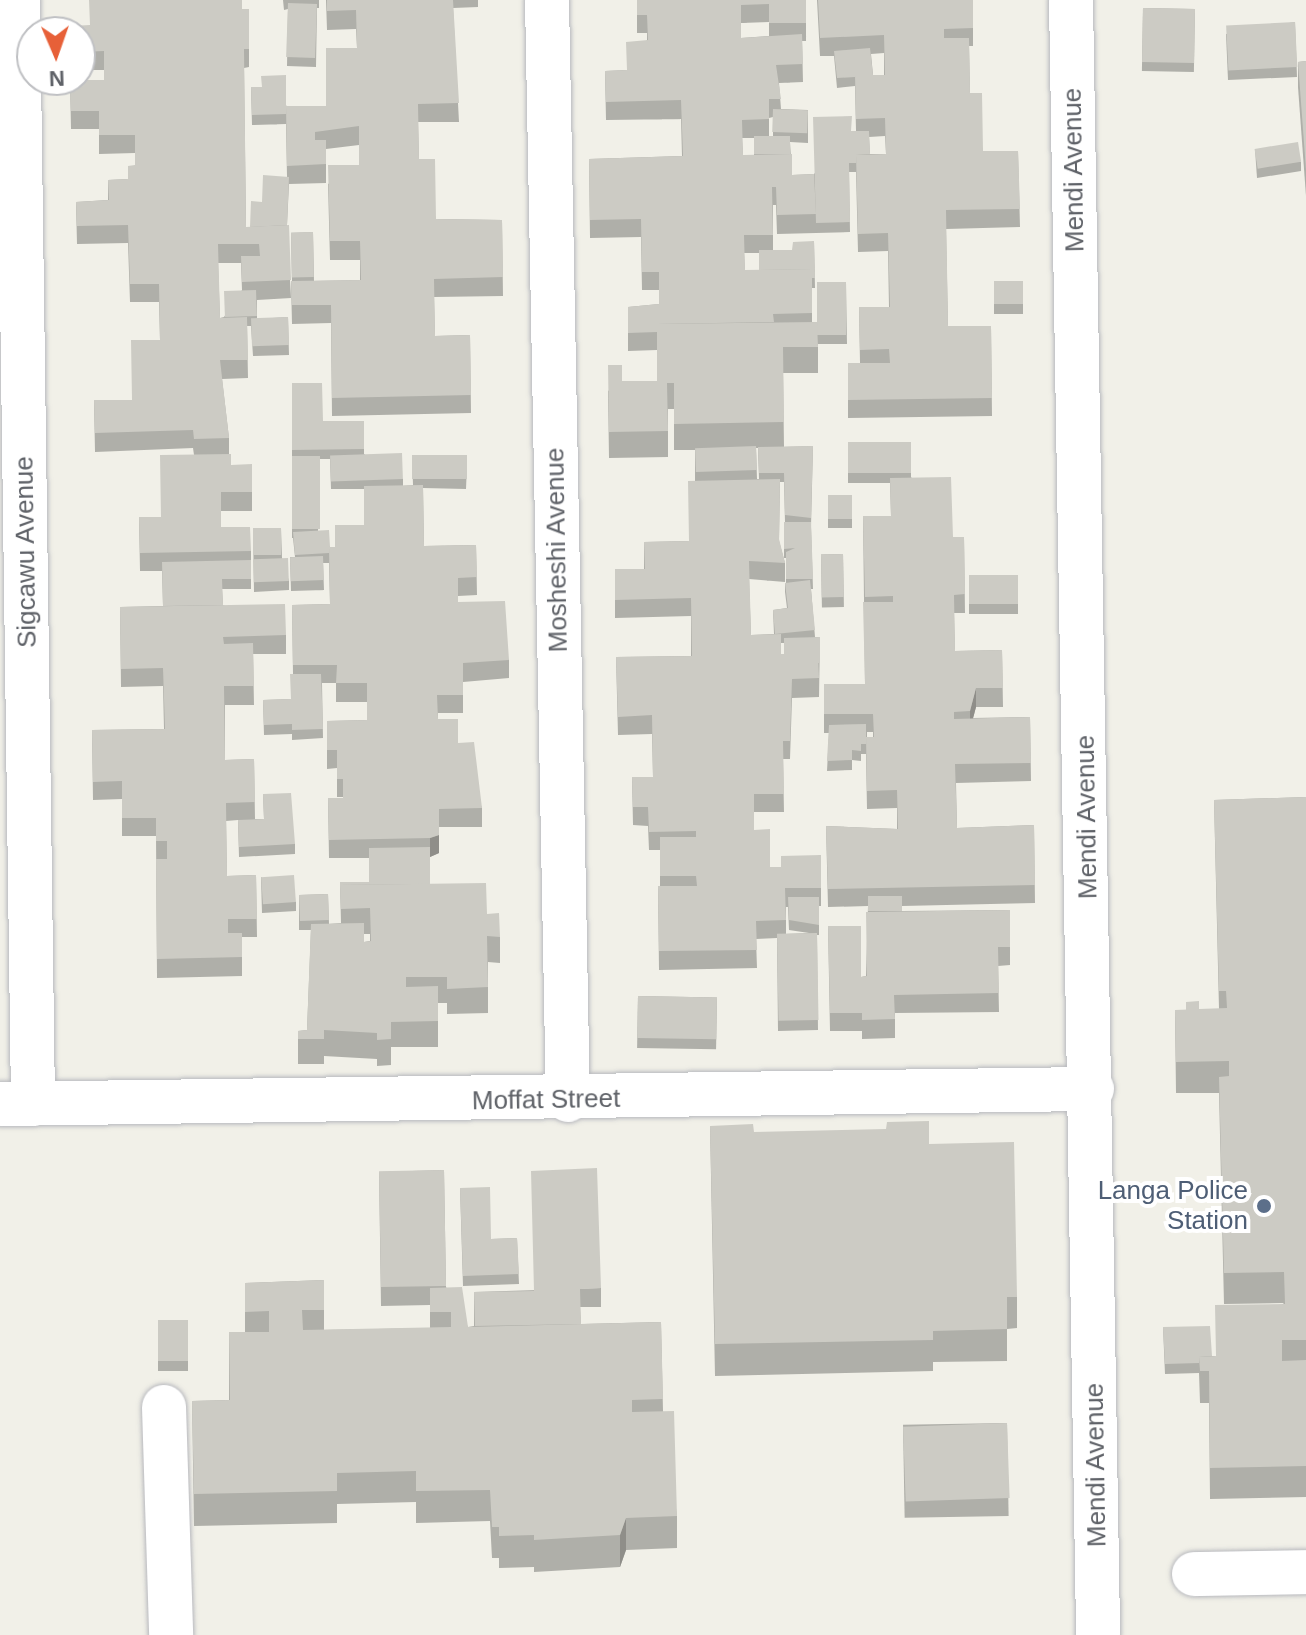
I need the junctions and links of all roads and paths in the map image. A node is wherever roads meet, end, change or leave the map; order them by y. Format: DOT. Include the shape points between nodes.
graph roads {
  1 [pos="18,0"];
  2 [pos="547,0"];
  3 [pos="1071,0"];
  4 [pos="1092,1089"];
  5 [pos="568,1100"];
  6 [pos="17,1104"];
  7 [pos="164,1407"];
  8 [pos="1306,1572"];
  9 [pos="1194,1574"];
  10 [pos="171,1635"];
  11 [pos="1098,1635"];
  1 -- 6 [label="street, Sigcawu Avenue"];
  2 -- 5 [label="street, Mosheshi Avenue"];
  3 -- 4 [label="street, Mendi Avenue"];
  4 -- 5 [label="street, Moffat Street"];
  4 -- 11 [label="street, Mendi Avenue"];
  5 -- 6 [label="street, Moffat Street"];
  7 -- 10 [label="street"];
  8 -- 9 [label="street"];
}
